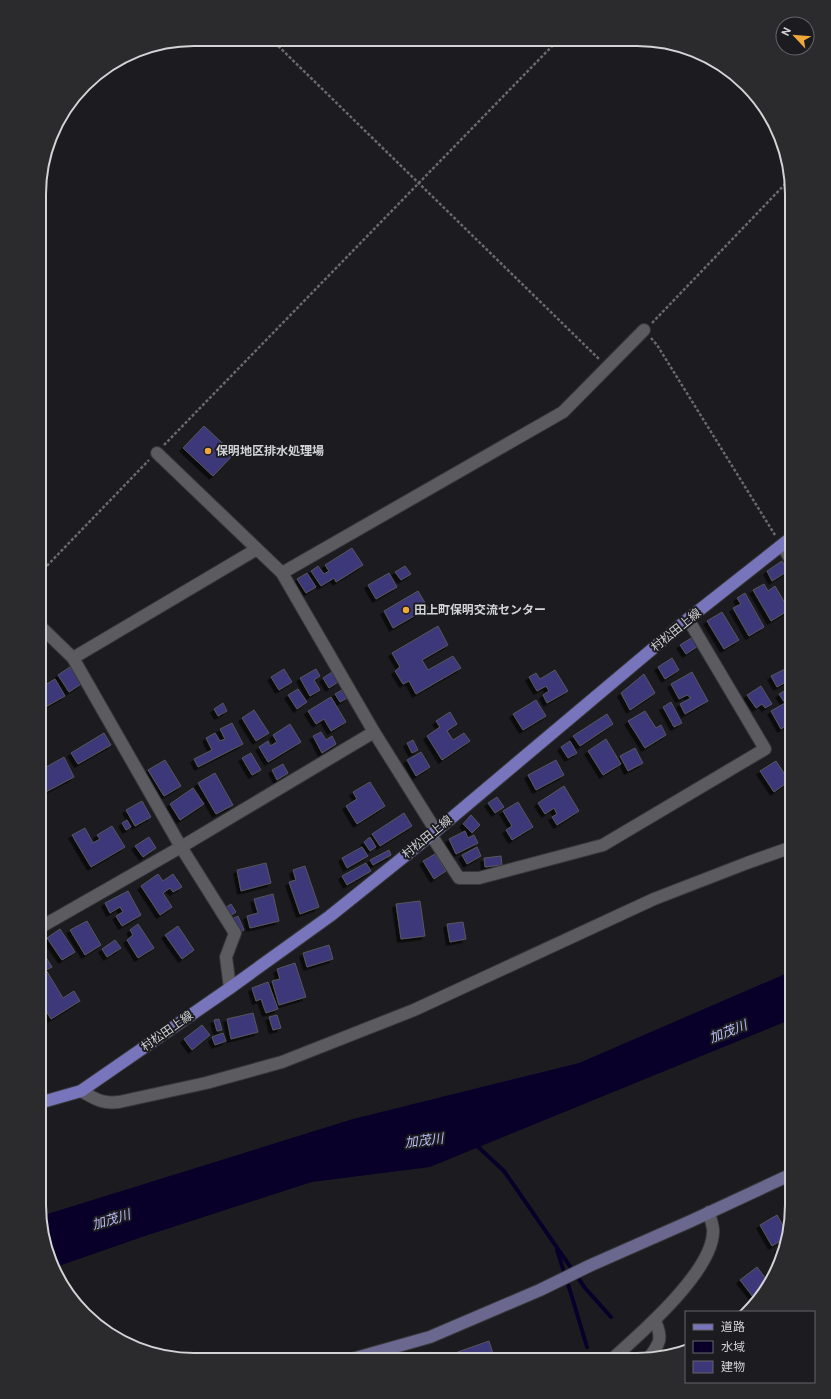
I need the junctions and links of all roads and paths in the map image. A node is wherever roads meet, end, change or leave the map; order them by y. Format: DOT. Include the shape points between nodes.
graph roads {
  1 [pos="279,46"];
  2 [pos="552,46"];
  3 [pos="419,183"];
  4 [pos="785,184"];
  5 [pos="644,330"];
  6 [pos="608,367"];
  7 [pos="157,453"];
  8 [pos="785,543"];
  9 [pos="782,546"];
  10 [pos="257,549"];
  11 [pos="785,551"];
  12 [pos="46,567"];
  13 [pos="282,573"];
  14 [pos="688,619"];
  15 [pos="46,632"];
  16 [pos="73,658"];
  17 [pos="374,732"];
  18 [pos="433,833"];
  19 [pos="181,847"];
  20 [pos="785,850"];
  21 [pos="46,924"];
  22 [pos="230,988"];
  23 [pos="81,1091"];
  24 [pos="46,1101"];
  25 [pos="785,1177"];
  26 [pos="709,1212"];
  27 [pos="655,1321"];
  28 [pos="653,1352"];
  29 [pos="373,1353"];
  30 [pos="619,1353"];
  1 -- 3 [label="path"];
  2 -- 3 [label="path"];
  3 -- 6 [label="path"];
  3 -- 7 [label="path"];
  4 -- 5 [label="path"];
  5 -- 6 [label="street"];
  5 -- 9 [label="path" via="657,345"];
  6 -- 13 [label="street" via="563,412"];
  7 -- 10 [label="street"];
  7 -- 12 [label="path"];
  8 -- 9 [label="main road, 村松田上線"];
  9 -- 11 [label="street"];
  9 -- 14 [label="main road, 村松田上線"];
  10 -- 13 [label="street"];
  10 -- 16 [label="street"];
  13 -- 17 [label="street"];
  14 -- 18 [label="main road, 村松田上線"];
  14 -- 18 [label="street" via="765,749 603,845 479,878 459,878"];
  15 -- 16 [label="street"];
  16 -- 19 [label="street"];
  17 -- 18 [label="street"];
  17 -- 19 [label="street"];
  18 -- 22 [label="main road, 村松田上線" via="330,916"];
  19 -- 21 [label="street"];
  19 -- 22 [label="street" via="235,933 226,957"];
  20 -- 23 [label="street" via="654,900 414,1010 282,1062 206,1083 119,1102 102,1102"];
  22 -- 23 [label="main road, 村松田上線"];
  23 -- 24 [label="main road, 村松田上線"];
  25 -- 26 [label="street"];
  26 -- 27 [label="street" via="714,1232 707,1254 687,1286"];
  26 -- 29 [label="street" via="540,1290 430,1337"];
  27 -- 28 [label="street" via="660,1335 659,1343"];
  27 -- 30 [label="street"];
}
